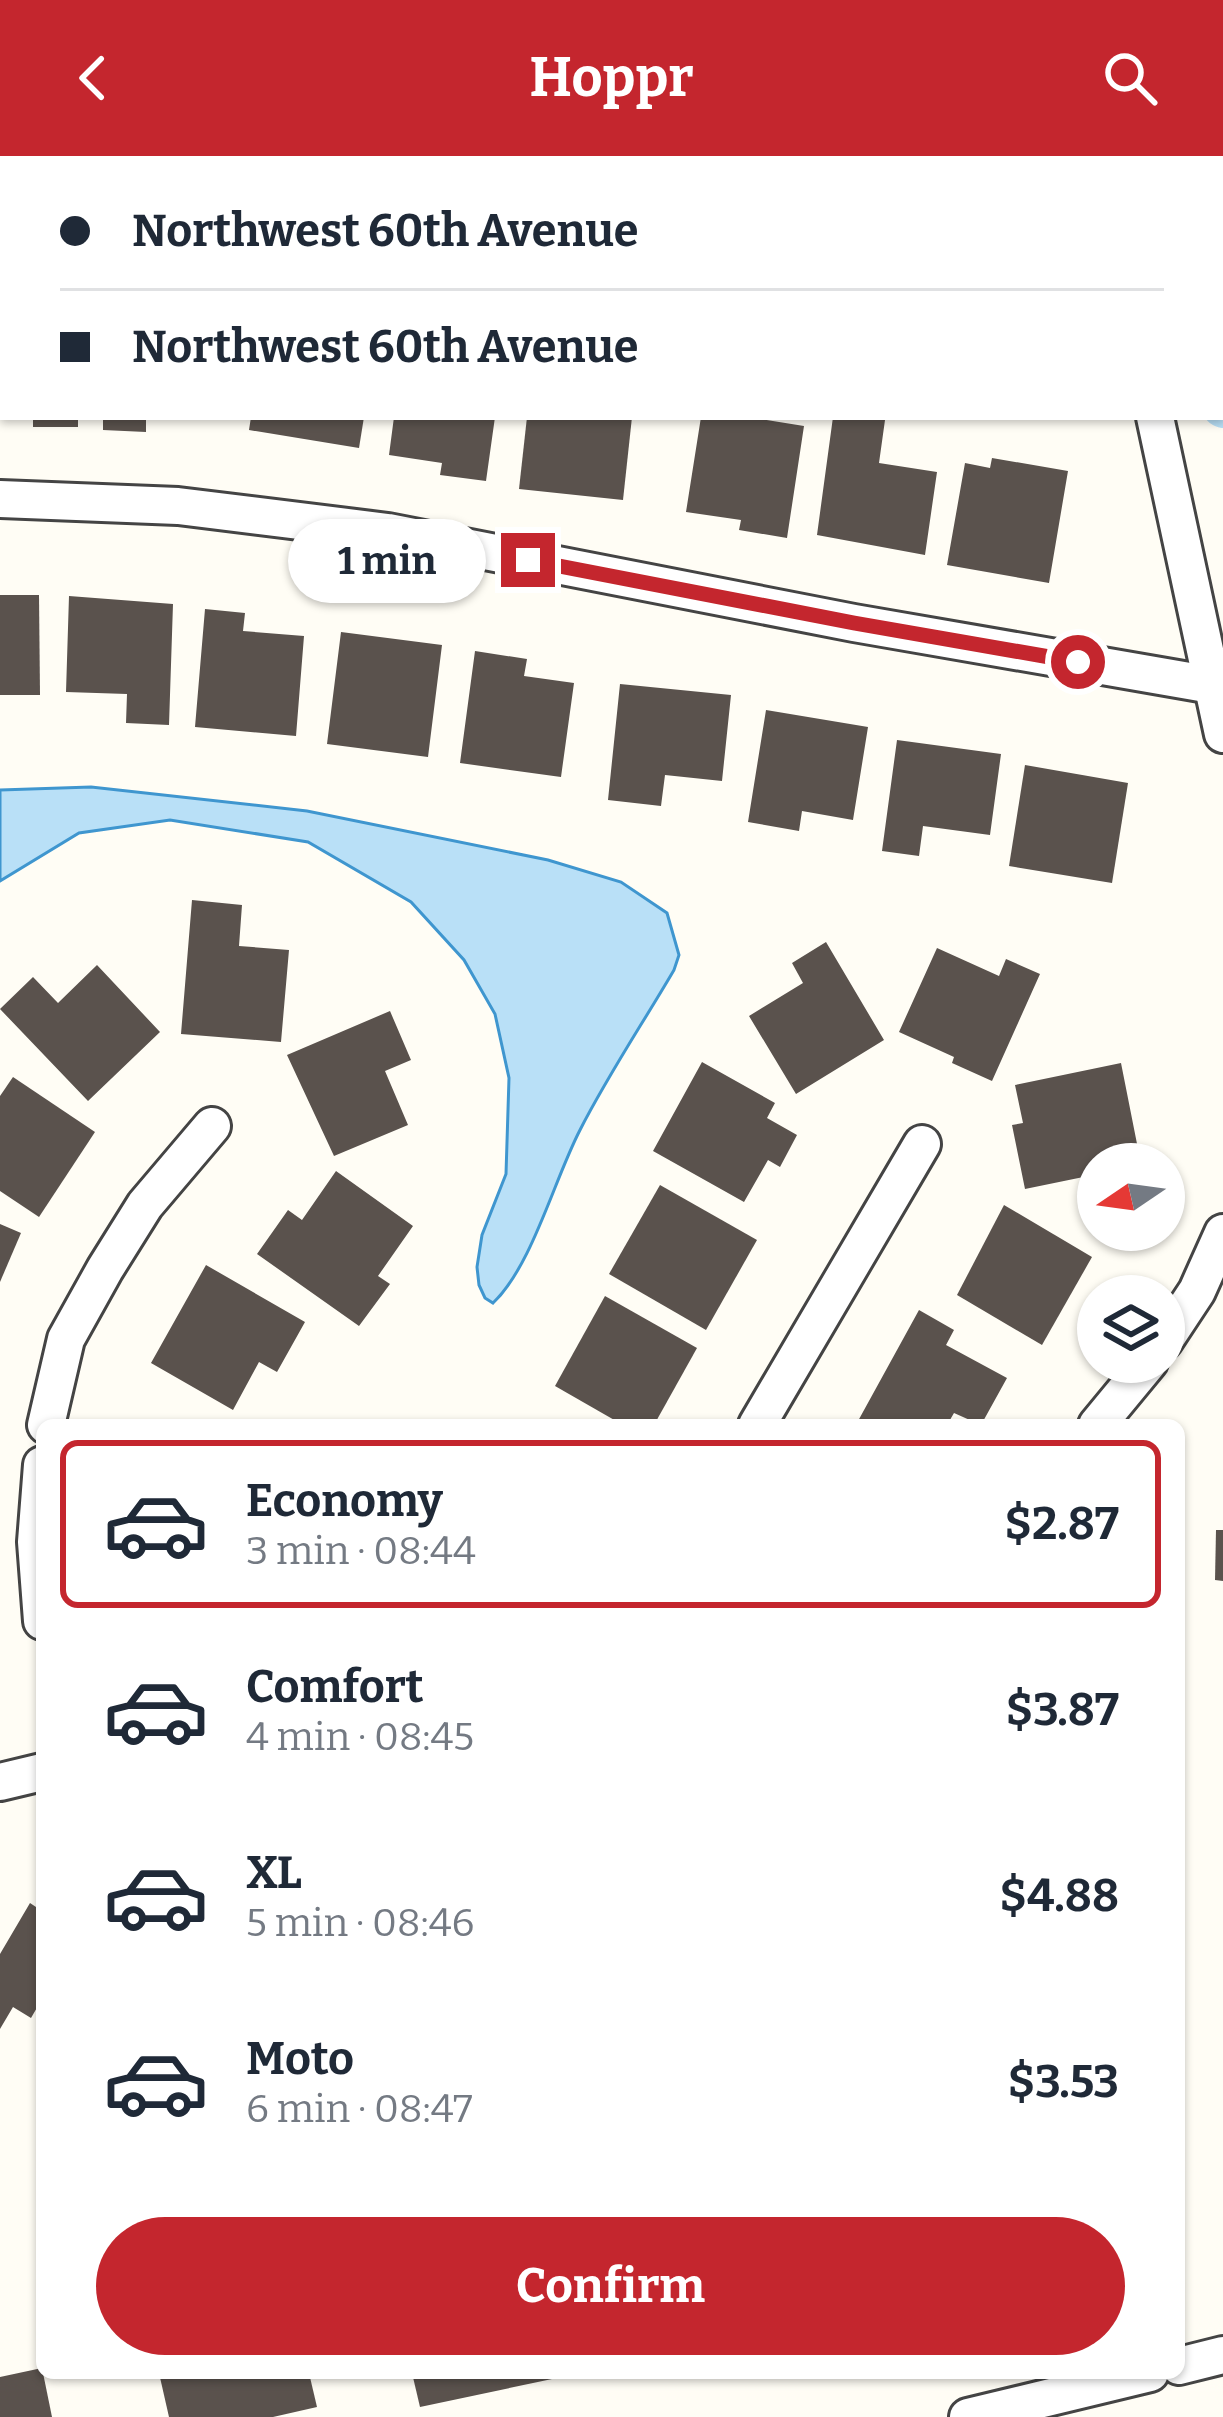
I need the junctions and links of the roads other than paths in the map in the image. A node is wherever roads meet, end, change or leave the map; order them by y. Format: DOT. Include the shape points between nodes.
graph roads {
  1 [pos="1156,420"];
  2 [pos="0,499"];
  3 [pos="1212,685"];
  4 [pos="1223,734"];
  5 [pos="212,1126"];
  6 [pos="922,1144"];
  7 [pos="1223,1233"];
  8 [pos="1185,1309"];
  9 [pos="1132,1383"];
  10 [pos="47,1419"];
  11 [pos="762,1419"];
  12 [pos="1101,1419"];
  13 [pos="36,1773"];
  14 [pos="0,1782"];
  15 [pos="1223,2355"];
  16 [pos="1185,2364"];
  17 [pos="1125,2379"];
  18 [pos="968,2417"];
  1 -- 3 [label="street"];
  2 -- 3 [label="street" via="178,506 388,532"];
  3 -- 4 [label="street"];
  5 -- 10 [label="street" via="145,1205 105,1270 67,1339"];
  6 -- 11 [label="street"];
  7 -- 8 [label="street"];
  9 -- 12 [label="street"];
  13 -- 14 [label="street"];
  15 -- 16 [label="street"];
  17 -- 18 [label="street"];
}
